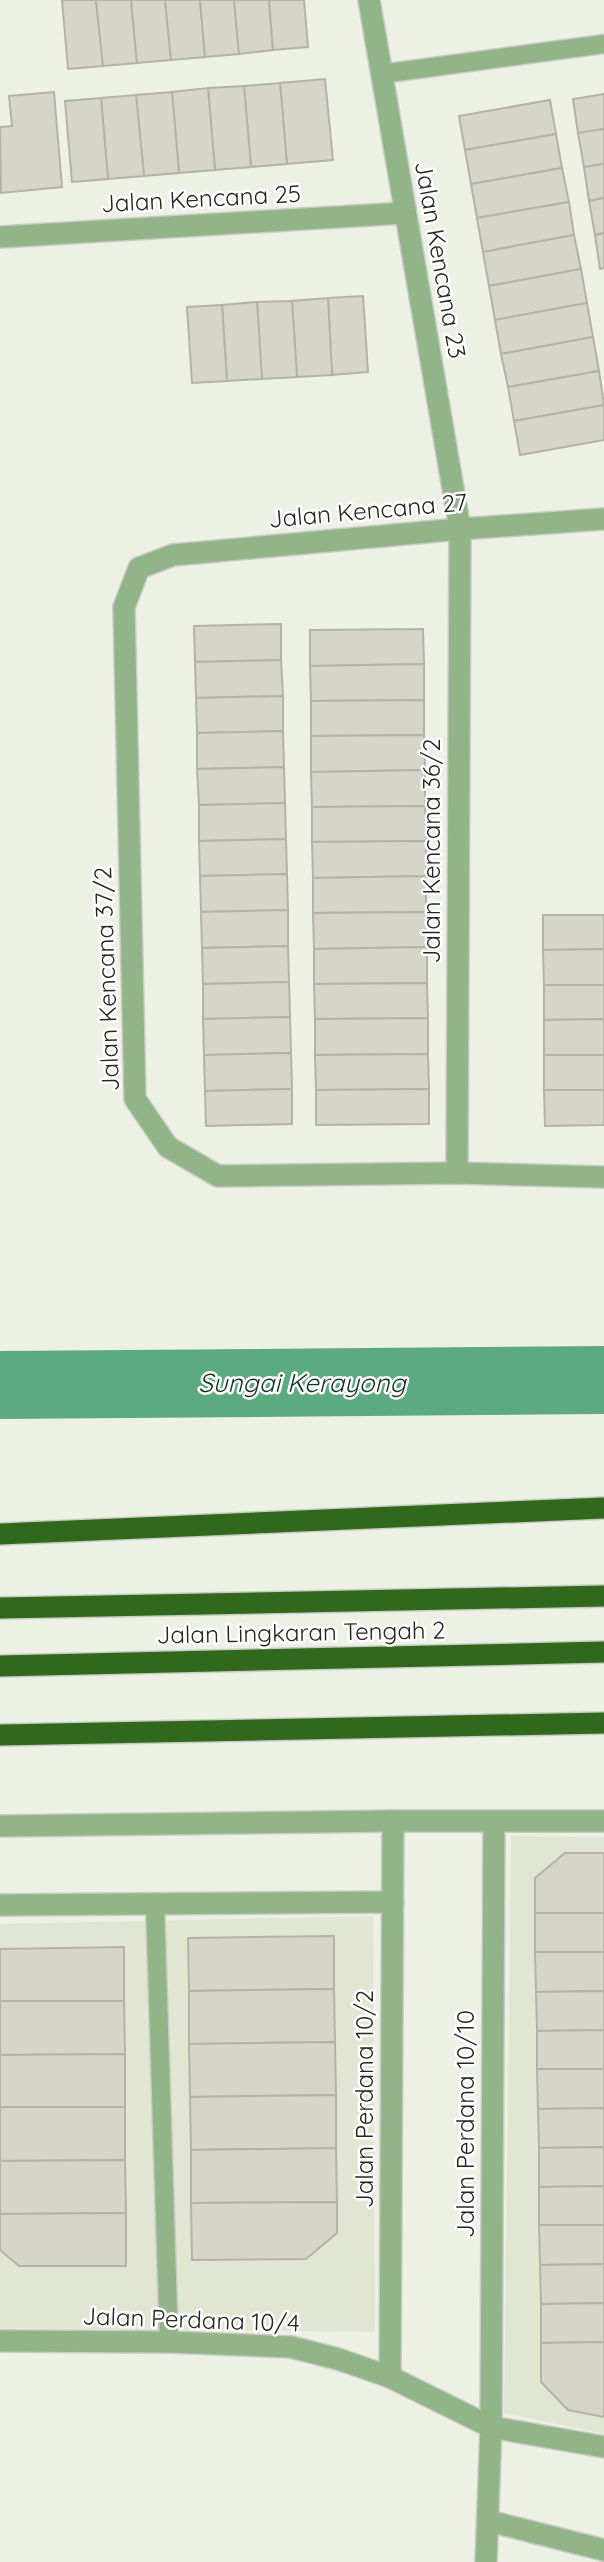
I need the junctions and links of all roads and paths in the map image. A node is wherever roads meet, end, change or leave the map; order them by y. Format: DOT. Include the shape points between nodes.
graph roads {
  1 [pos="369,0"];
  2 [pos="604,44"];
  3 [pos="382,74"];
  4 [pos="405,213"];
  5 [pos="0,237"];
  6 [pos="604,519"];
  7 [pos="460,529"];
  8 [pos="139,568"];
  9 [pos="457,1173"];
  10 [pos="604,1177"];
  11 [pos="604,1508"];
  12 [pos="0,1534"];
  13 [pos="604,1596"];
  14 [pos="0,1608"];
  15 [pos="604,1652"];
  16 [pos="0,1666"];
  17 [pos="604,1723"];
  18 [pos="0,1735"];
  19 [pos="393,1821"];
  20 [pos="604,1821"];
  21 [pos="494,1822"];
  22 [pos="0,1826"];
  23 [pos="393,1902"];
  24 [pos="155,1904"];
  25 [pos="0,1905"];
  26 [pos="0,2341"];
  27 [pos="169,2342"];
  28 [pos="390,2377"];
  29 [pos="491,2427"];
  30 [pos="604,2446"];
  31 [pos="489,2521"];
  32 [pos="604,2550"];
  33 [pos="486,2562"];
  1 -- 3 [label="street, Jalan Kencana 23"];
  2 -- 3 [label="lane"];
  3 -- 4 [label="street, Jalan Kencana 23"];
  4 -- 5 [label="street, Jalan Kencana 25"];
  4 -- 7 [label="street, Jalan Kencana 23"];
  6 -- 7 [label="street, Jalan Kencana 27"];
  7 -- 8 [label="street, Jalan Kencana 27" via="173,555"];
  7 -- 9 [label="street, Jalan Kencana 36/2"];
  8 -- 9 [label="street, Jalan Kencana 37/2" via="124,607 135,1099 168,1147 218,1176"];
  9 -- 10 [label="street, Jalan Kencana 37/2"];
  11 -- 12 [label="highway"];
  13 -- 14 [label="highway, Jalan Lingkaran Tengah 2"];
  15 -- 16 [label="highway, Jalan Lingkaran Tengah 2"];
  17 -- 18 [label="highway"];
  19 -- 21 [label="street"];
  19 -- 22 [label="street"];
  19 -- 23 [label="street, Jalan Perdana 10/2"];
  20 -- 21 [label="street"];
  21 -- 29 [label="street, Jalan Perdana 10/10"];
  23 -- 24 [label="street"];
  23 -- 28 [label="street, Jalan Perdana 10/2"];
  24 -- 25 [label="street"];
  24 -- 27 [label="lane"];
  26 -- 27 [label="street, Jalan Perdana 10/4"];
  27 -- 28 [label="street, Jalan Perdana 10/4" via="290,2347"];
  28 -- 29 [label="street, Jalan Perdana 10/4"];
  29 -- 30 [label="street, Jalan Perdana 10/4"];
  29 -- 31 [label="street"];
  31 -- 32 [label="street"];
  31 -- 33 [label="street"];
}
